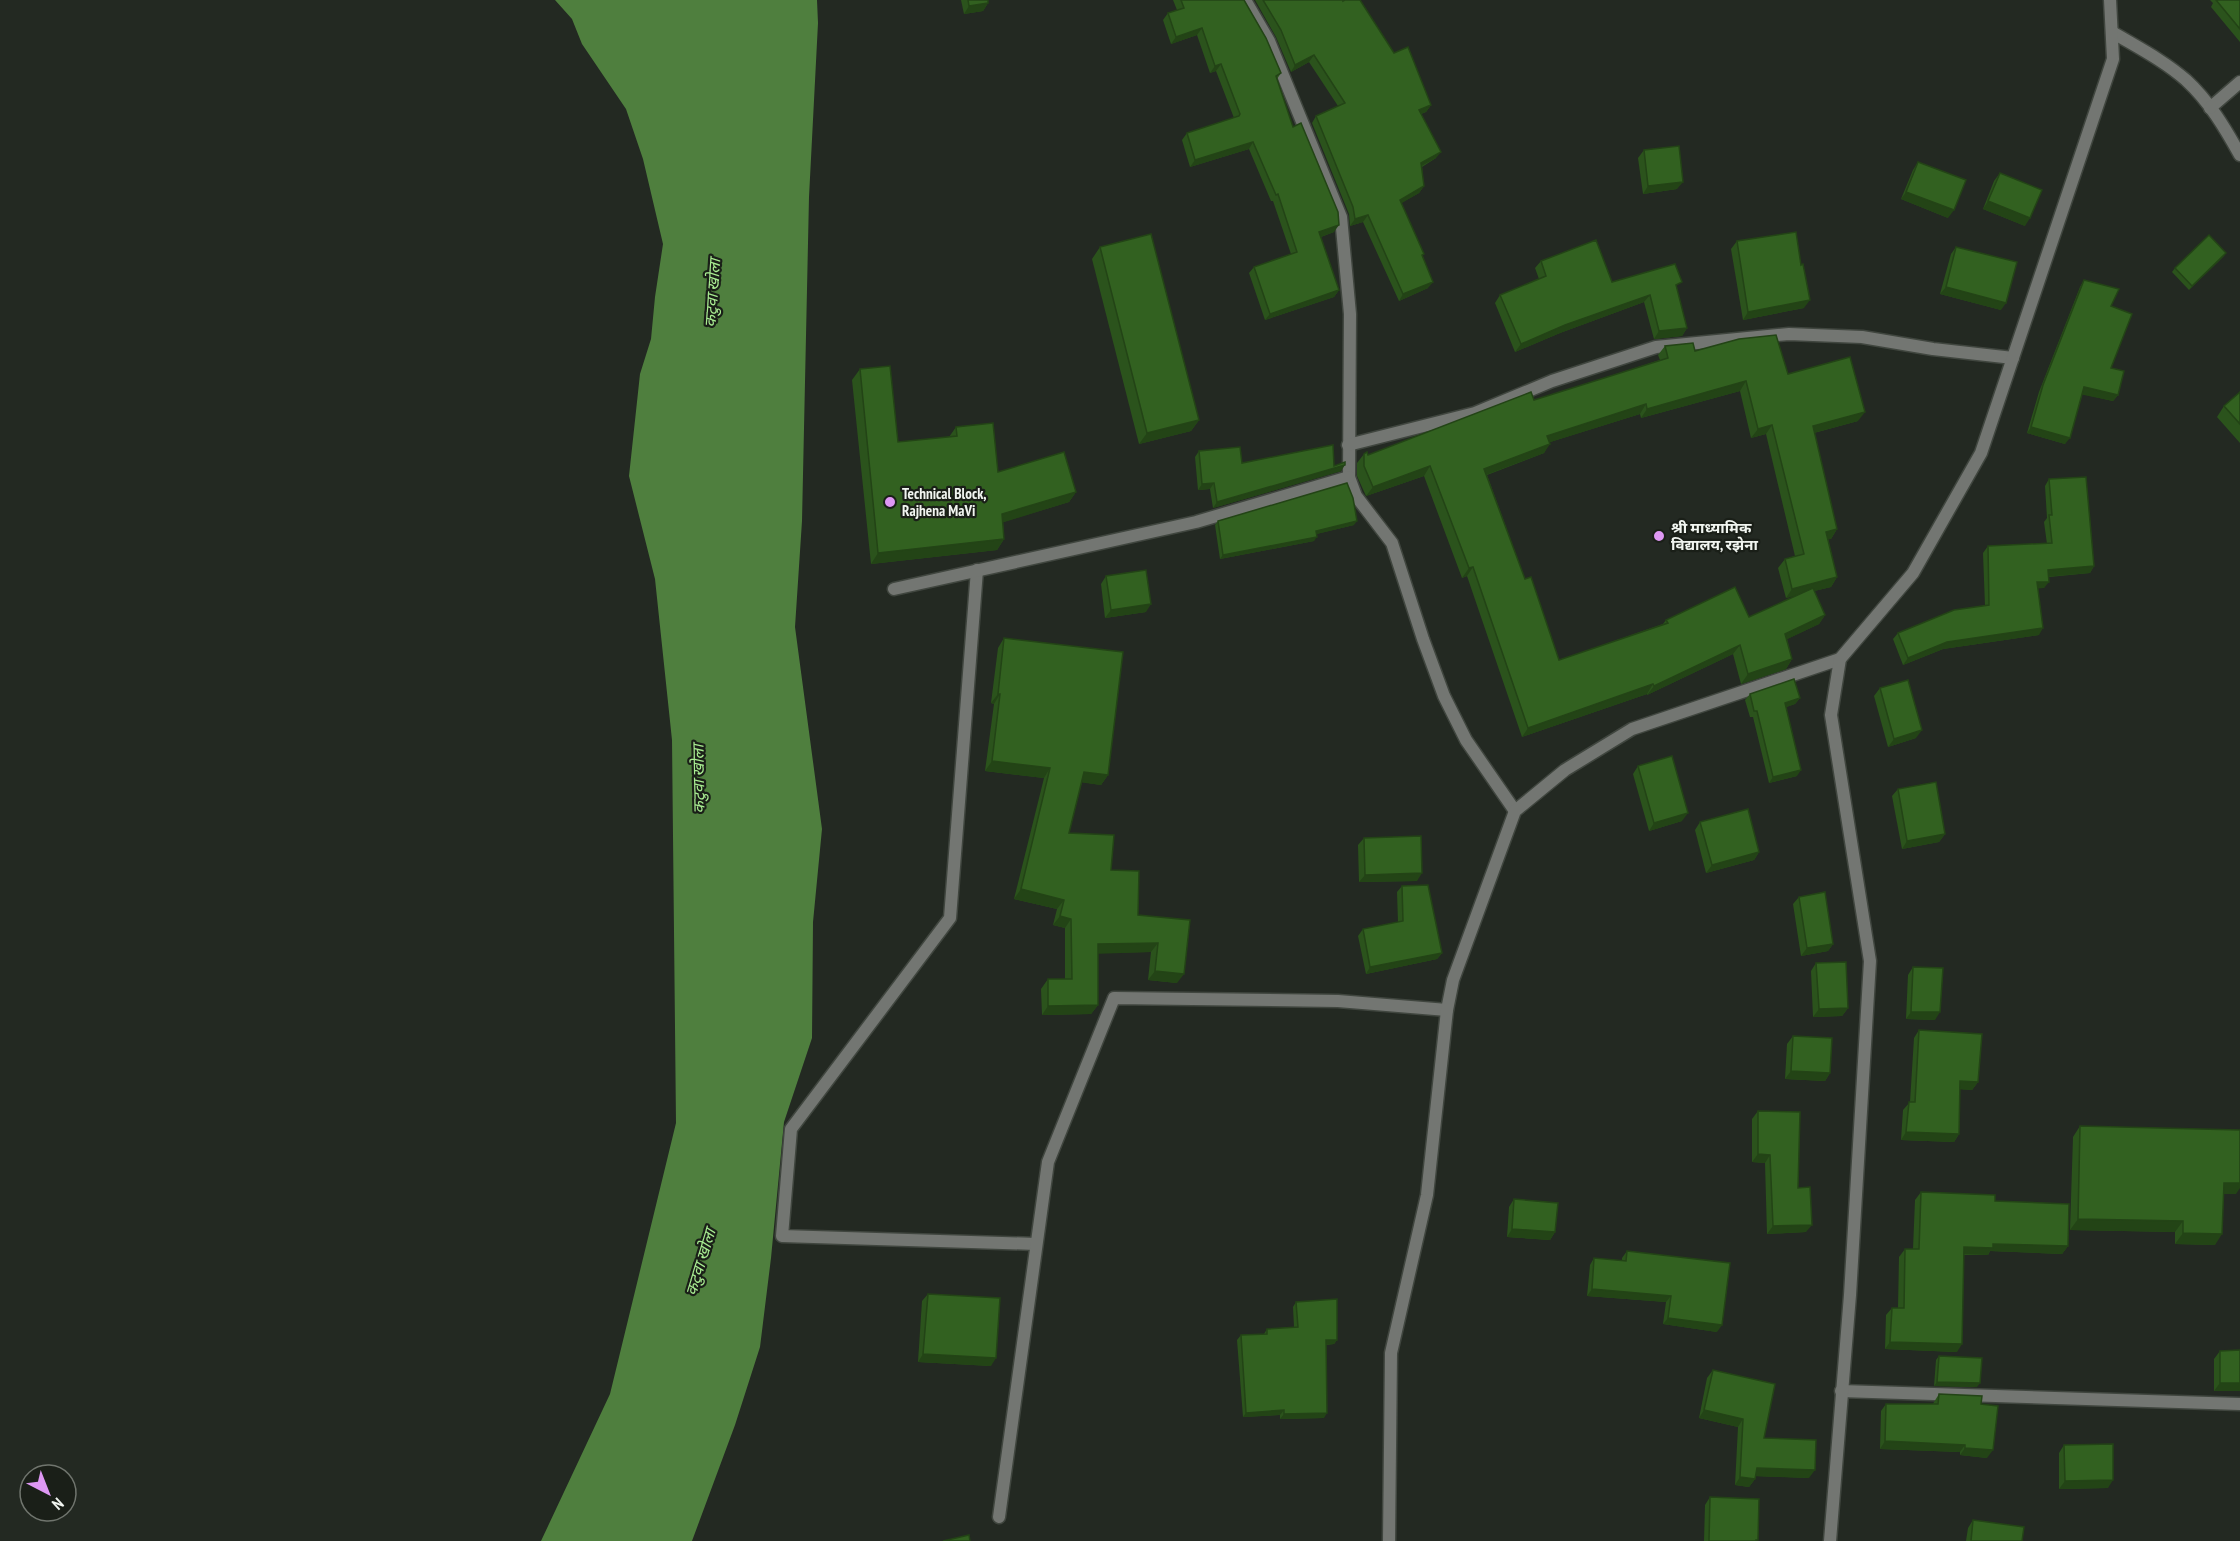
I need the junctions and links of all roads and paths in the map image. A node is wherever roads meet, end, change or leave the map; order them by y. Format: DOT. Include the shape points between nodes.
graph roads {
  1 [pos="1245,0"];
  2 [pos="2110,0"];
  3 [pos="2112,32"];
  4 [pos="2240,82"];
  5 [pos="2210,108"];
  6 [pos="2240,155"];
  7 [pos="2013,358"];
  8 [pos="1348,446"];
  9 [pos="1349,477"];
  10 [pos="978,570"];
  11 [pos="894,588"];
  12 [pos="1840,659"];
  13 [pos="1515,811"];
  14 [pos="1447,1010"];
  15 [pos="1036,1244"];
  16 [pos="1841,1391"];
  17 [pos="2240,1404"];
  18 [pos="999,1516"];
  19 [pos="1389,1541"];
  20 [pos="1830,1541"];
  1 -- 8 [label="street" via="1269,41 1341,217 1350,314"];
  2 -- 3 [label="street"];
  3 -- 5 [label="street" via="2187,81"];
  3 -- 7 [label="street" via="2113,59"];
  4 -- 5 [label="street"];
  5 -- 6 [label="street"];
  7 -- 8 [label="street" via="1862,337 1790,334 1656,347 1552,381 1475,414"];
  7 -- 12 [label="street" via="1981,453 1913,573"];
  8 -- 9 [label="street"];
  9 -- 10 [label="street" via="1196,522"];
  9 -- 13 [label="street" via="1356,496 1392,543 1423,639 1453,714 1466,740"];
  10 -- 11 [label="street"];
  10 -- 15 [label="street" via="950,918 791,1129 782,1236"];
  12 -- 13 [label="street" via="1632,729 1564,770"];
  12 -- 16 [label="street" via="1831,715 1870,961"];
  13 -- 14 [label="street" via="1453,980"];
  14 -- 15 [label="street" via="1338,1001 1114,998 1048,1162"];
  14 -- 19 [label="street" via="1427,1195 1391,1353"];
  15 -- 18 [label="street"];
  16 -- 17 [label="street"];
  16 -- 20 [label="street"];
}
